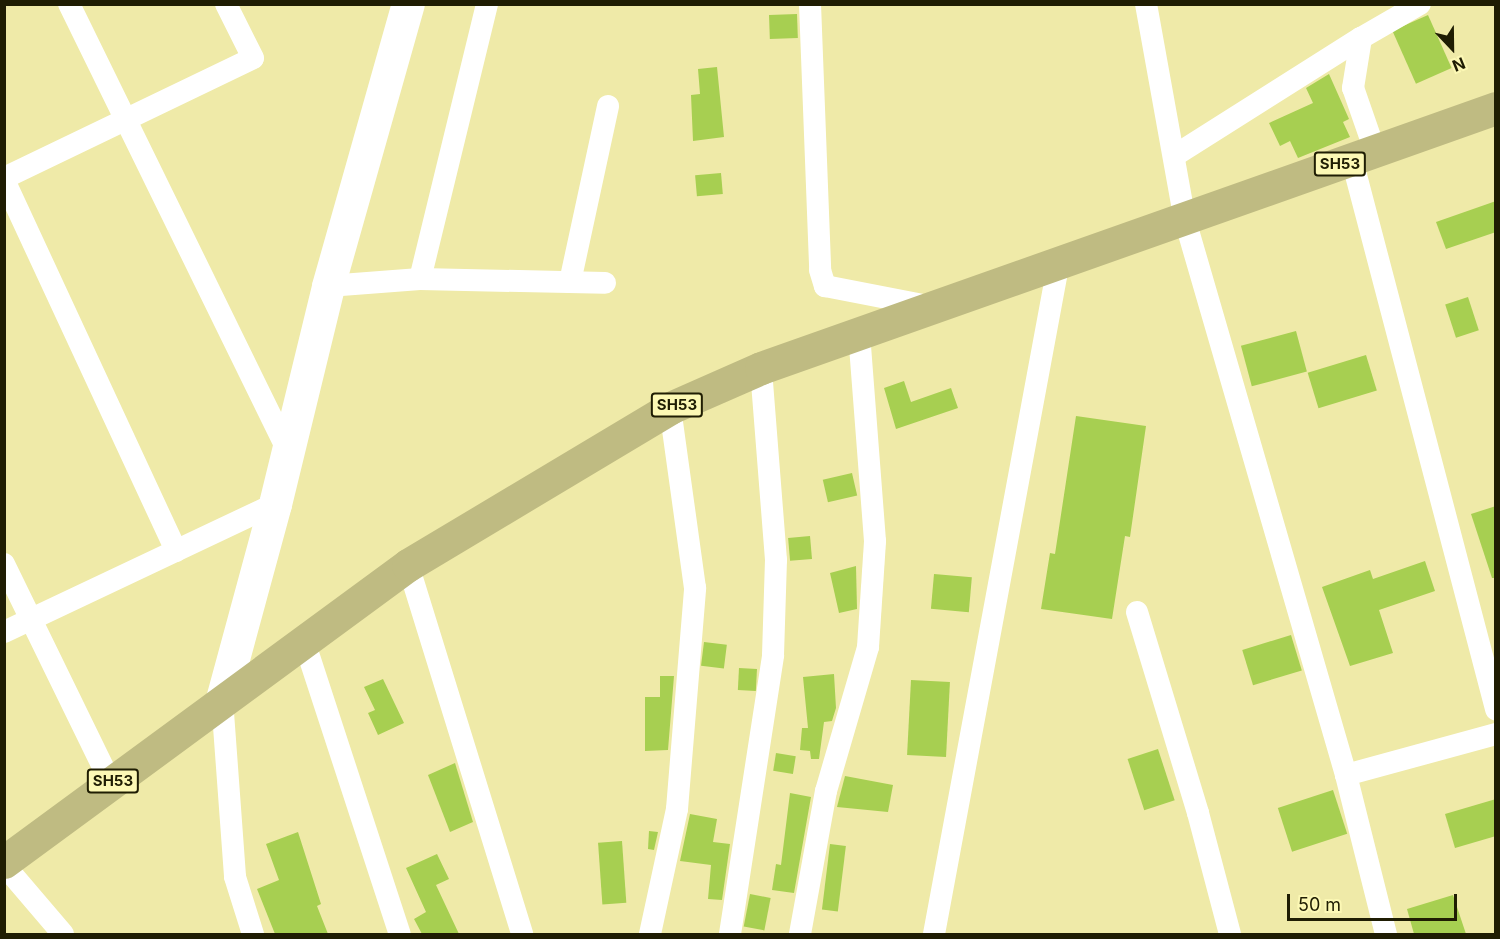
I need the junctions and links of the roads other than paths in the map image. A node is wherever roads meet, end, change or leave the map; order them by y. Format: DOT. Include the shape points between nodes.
graph roads {
  1 [pos="69,4"];
  2 [pos="226,4"];
  3 [pos="408,4"];
  4 [pos="487,4"];
  5 [pos="810,4"];
  6 [pos="1146,4"];
  7 [pos="1420,4"];
  8 [pos="1361,38"];
  9 [pos="608,106"];
  10 [pos="1496,108"];
  11 [pos="124,120"];
  12 [pos="1174,156"];
  13 [pos="1363,156"];
  14 [pos="4,179"];
  15 [pos="1185,220"];
  16 [pos="1059,261"];
  17 [pos="420,279"];
  18 [pos="570,282"];
  19 [pos="605,283"];
  20 [pos="328,286"];
  21 [pos="932,307"];
  22 [pos="859,334"];
  23 [pos="761,368"];
  24 [pos="670,408"];
  25 [pos="288,452"];
  26 [pos="275,504"];
  27 [pos="176,551"];
  28 [pos="4,564"];
  29 [pos="408,565"];
  30 [pos="1137,612"];
  31 [pos="31,620"];
  32 [pos="4,633"];
  33 [pos="303,638"];
  34 [pos="222,699"];
  35 [pos="1496,709"];
  36 [pos="1496,734"];
  37 [pos="1346,775"];
  38 [pos="111,783"];
  39 [pos="4,863"];
  40 [pos="63,934"];
  41 [pos="254,934"];
  42 [pos="400,934"];
  43 [pos="522,934"];
  44 [pos="650,934"];
  45 [pos="730,934"];
  46 [pos="800,934"];
  47 [pos="934,934"];
  48 [pos="1230,934"];
  49 [pos="1386,934"];
  1 -- 11 [label="street"];
  2 -- 11 [label="street" via="253,58"];
  3 -- 20 [label="street"];
  4 -- 17 [label="street"];
  5 -- 21 [label="street" via="820,270 825,286"];
  6 -- 12 [label="street"];
  7 -- 8 [label="street"];
  8 -- 12 [label="street"];
  8 -- 13 [label="street" via="1353,88"];
  9 -- 18 [label="street"];
  10 -- 13 [label="main road, SH53"];
  11 -- 14 [label="street"];
  11 -- 25 [label="street"];
  12 -- 15 [label="street"];
  13 -- 15 [label="main road, SH53"];
  13 -- 35 [label="street"];
  14 -- 27 [label="street"];
  15 -- 16 [label="main road, SH53"];
  15 -- 37 [label="street"];
  16 -- 21 [label="main road, SH53"];
  16 -- 47 [label="street"];
  17 -- 18 [label="street"];
  17 -- 20 [label="street"];
  18 -- 19 [label="street"];
  20 -- 25 [label="street"];
  21 -- 22 [label="main road, SH53"];
  22 -- 23 [label="main road, SH53"];
  22 -- 46 [label="street" via="875,541 868,647 826,791"];
  23 -- 24 [label="main road, SH53"];
  23 -- 45 [label="street" via="776,561 773,655"];
  24 -- 29 [label="main road, SH53"];
  24 -- 44 [label="street" via="695,588 677,809"];
  25 -- 26 [label="street"];
  26 -- 27 [label="street"];
  26 -- 34 [label="street"];
  27 -- 31 [label="street"];
  28 -- 31 [label="street"];
  29 -- 33 [label="main road, SH53"];
  29 -- 43 [label="street"];
  30 -- 48 [label="street"];
  31 -- 32 [label="street"];
  31 -- 38 [label="street"];
  33 -- 34 [label="main road, SH53"];
  33 -- 42 [label="street"];
  34 -- 38 [label="main road, SH53"];
  34 -- 41 [label="street" via="235,877"];
  36 -- 37 [label="street"];
  37 -- 49 [label="street"];
  38 -- 39 [label="main road, SH53"];
  39 -- 40 [label="street"];
}
